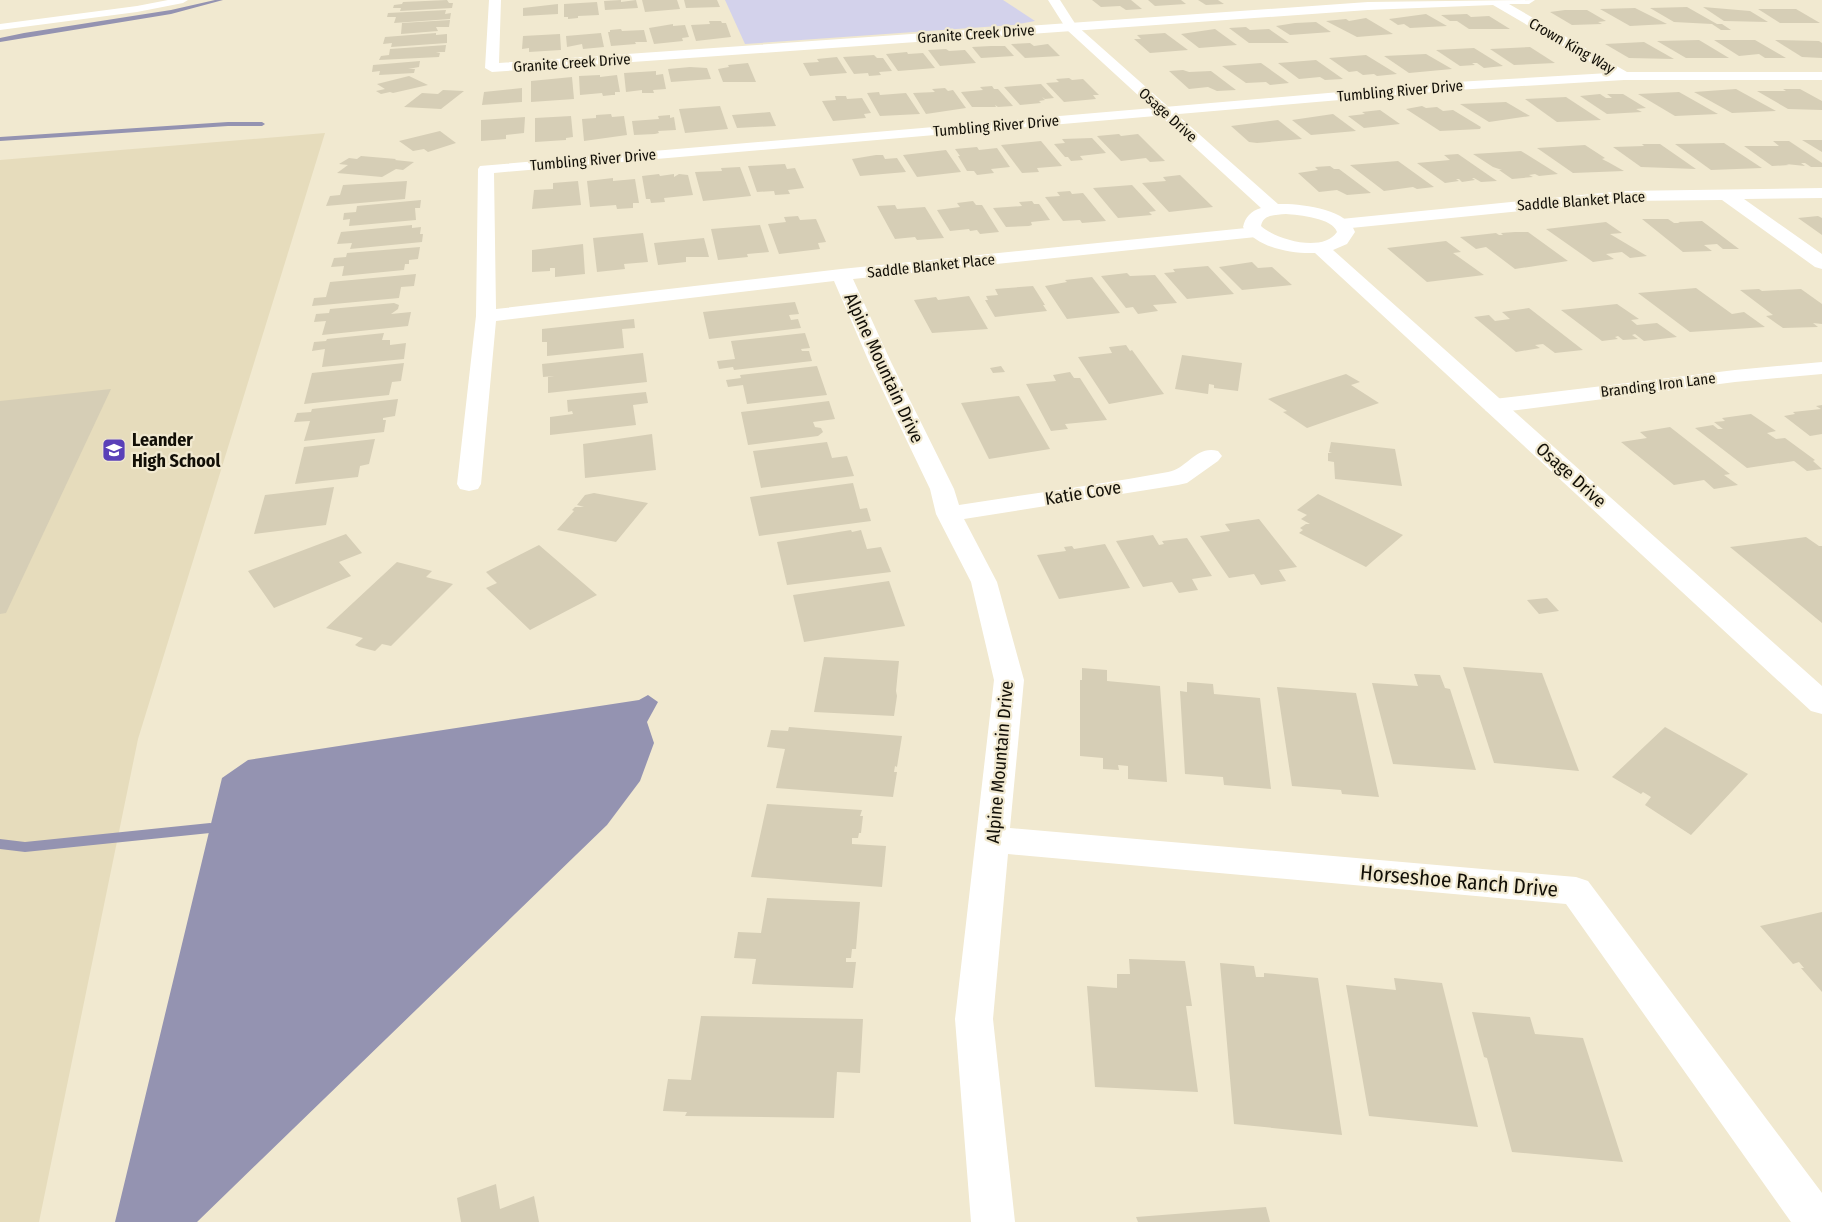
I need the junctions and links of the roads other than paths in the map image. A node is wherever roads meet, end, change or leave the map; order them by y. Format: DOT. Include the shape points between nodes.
graph roads {
  1 [pos="183,0"];
  2 [pos="494,0"];
  3 [pos="1054,0"];
  4 [pos="1529,0"];
  5 [pos="1494,1"];
  6 [pos="1042,5"];
  7 [pos="1068,23"];
  8 [pos="0,28"];
  9 [pos="1624,76"];
  10 [pos="1822,76"];
  11 [pos="1164,112"];
  12 [pos="1822,193"];
  13 [pos="1725,194"];
  14 [pos="1274,210"];
  15 [pos="1341,224"];
  16 [pos="1256,232"];
  17 [pos="1320,247"];
  18 [pos="1822,263"];
  19 [pos="841,275"];
  20 [pos="486,316"];
  21 [pos="1822,368"];
  22 [pos="1494,406"];
  23 [pos="1210,456"];
  24 [pos="469,484"];
  25 [pos="949,514"];
  26 [pos="1821,700"];
  27 [pos="994,840"];
  28 [pos="993,1222"];
  29 [pos="1817,1222"];
  1 -- 8 [label="lane"];
  2 -- 7 [label="street, Granite Creek Drive" via="492,68"];
  3 -- 7 [label="street, Osage Drive"];
  4 -- 5 [label="street, Granite Creek Drive"];
  5 -- 7 [label="street, Granite Creek Drive"];
  5 -- 9 [label="street, Crown King Way"];
  6 -- 7 [label="street, Osage Drive"];
  7 -- 11 [label="street, Osage Drive"];
  9 -- 10 [label="street, Tumbling River Drive"];
  9 -- 11 [label="street, Tumbling River Drive" via="1456,86"];
  11 -- 14 [label="street, Osage Drive"];
  11 -- 20 [label="street, Tumbling River Drive" via="486,169"];
  12 -- 13 [label="street, Saddle Blanket Place"];
  13 -- 15 [label="street, Saddle Blanket Place" via="1622,196"];
  13 -- 18 [label="street"];
  14 -- 15 [label="street" via="1312,211"];
  14 -- 16 [label="street" via="1256,216 1252,221"];
  15 -- 17 [label="street" via="1345,229 1343,238"];
  16 -- 17 [label="street" via="1283,244"];
  16 -- 19 [label="street, Saddle Blanket Place"];
  17 -- 22 [label="street, Osage Drive"];
  19 -- 20 [label="street, Saddle Blanket Place"];
  19 -- 25 [label="street, Alpine Mountain Drive" via="942,489"];
  20 -- 24 [label="street, Tumbling River Drive"];
  21 -- 22 [label="street, Branding Iron Lane"];
  22 -- 26 [label="street, Osage Drive"];
  23 -- 25 [label="street, Katie Cove" via="1178,478"];
  25 -- 27 [label="street, Alpine Mountain Drive" via="984,582 1010,680"];
  27 -- 28 [label="street, Alpine Mountain Drive" via="974,1019"];
  27 -- 29 [label="street, Horseshoe Ranch Drive" via="1576,891"];
}
